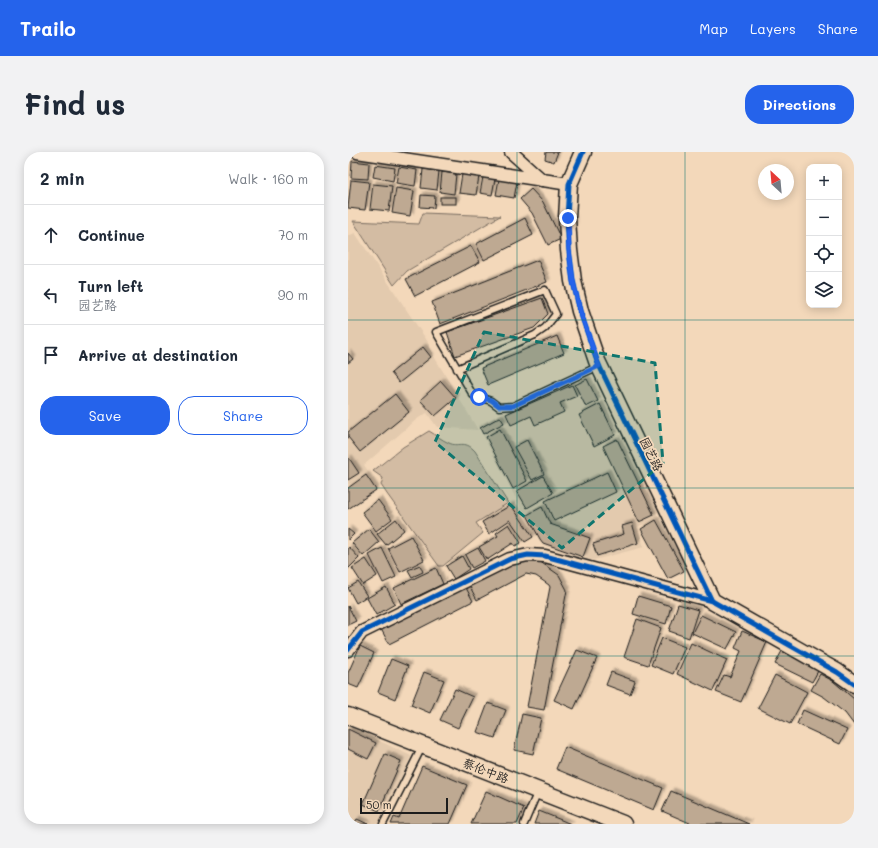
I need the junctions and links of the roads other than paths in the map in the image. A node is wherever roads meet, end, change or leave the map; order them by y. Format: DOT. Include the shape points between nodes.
graph roads {
  1 [pos="357,152"];
  2 [pos="511,152"];
  3 [pos="583,152"];
  4 [pos="542,180"];
  5 [pos="570,184"];
  6 [pos="599,366"];
  7 [pos="457,369"];
  8 [pos="712,601"];
  9 [pos="348,650"];
  10 [pos="854,684"];
  11 [pos="348,716"];
  12 [pos="423,745"];
  13 [pos="538,791"];
  14 [pos="384,824"];
  15 [pos="524,824"];
  16 [pos="623,824"];
  1 -- 4 [label="street"];
  2 -- 4 [label="street"];
  3 -- 5 [label="street, 园艺路"];
  4 -- 5 [label="street"];
  5 -- 6 [label="street, 园艺路" via="568,218 573,281 580,311"];
  6 -- 7 [label="lane" via="513,406 499,406 491,400 473,395"];
  6 -- 8 [label="street, 园艺路"];
  7 -- 7 [label="lane" via="436,332 545,290 556,314 545,328 535,335"];
  8 -- 9 [label="street" via="544,556 528,555 510,559 362,632"];
  8 -- 10 [label="street"];
  11 -- 12 [label="street, 蔡伦中路"];
  12 -- 13 [label="street, 蔡伦中路"];
  12 -- 14 [label="lane"];
  13 -- 15 [label="lane"];
  13 -- 16 [label="street, 蔡伦中路"];
}
